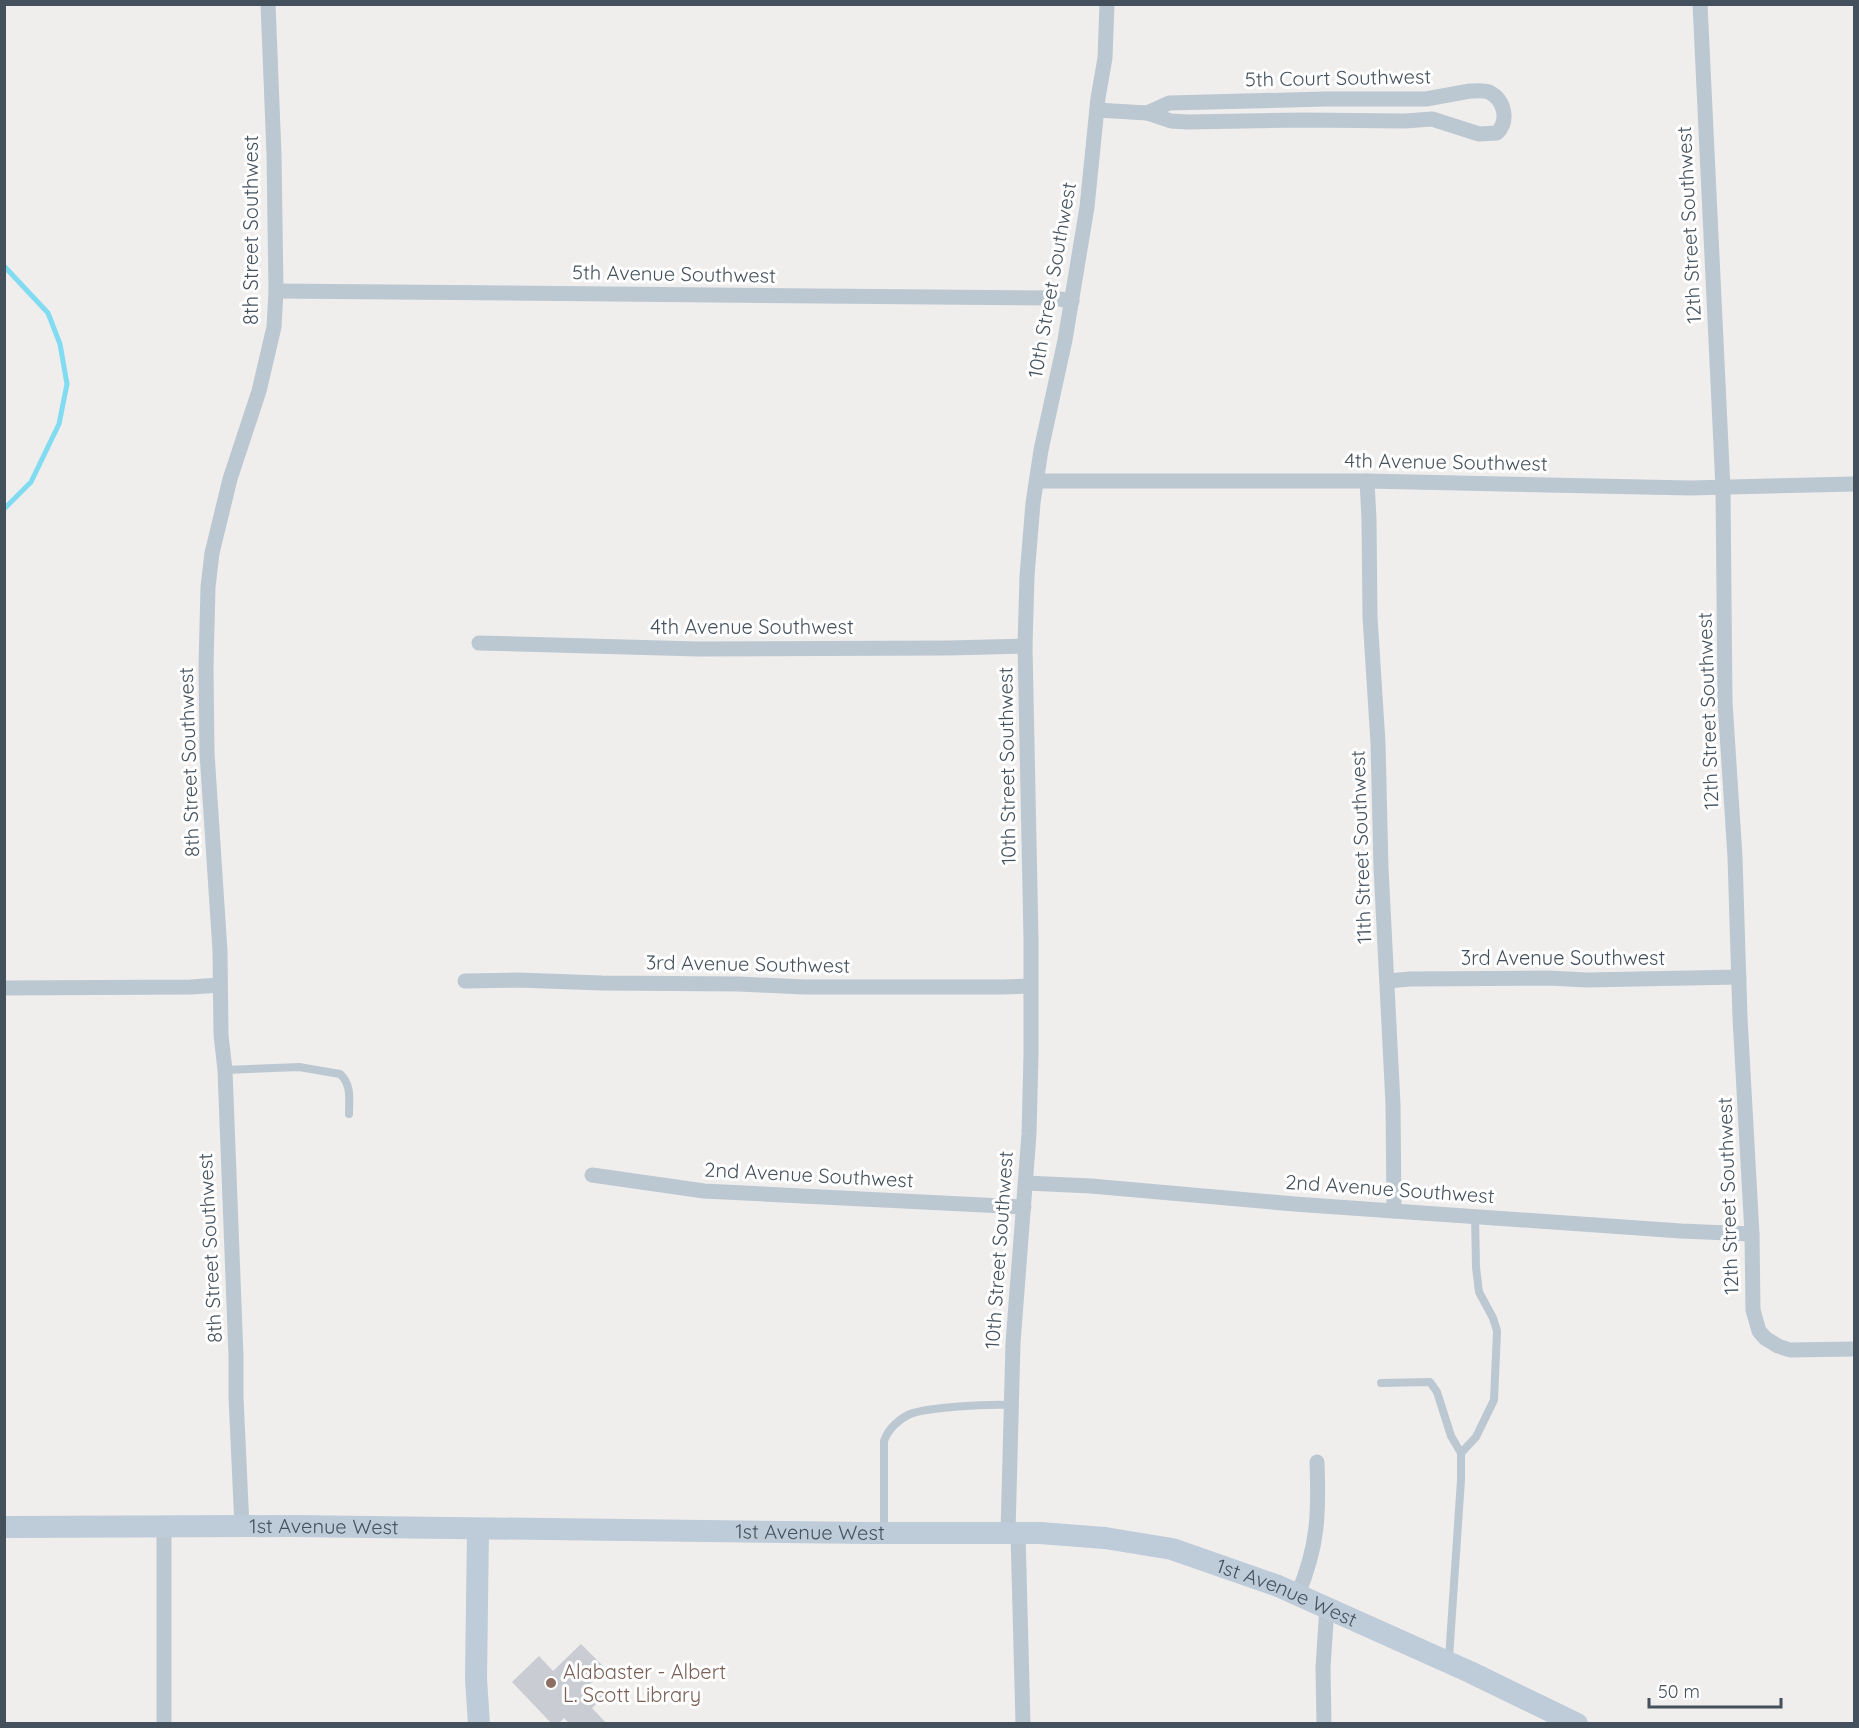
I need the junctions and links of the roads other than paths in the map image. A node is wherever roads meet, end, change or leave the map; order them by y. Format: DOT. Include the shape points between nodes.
graph roads {
  1 [pos="268,4"];
  2 [pos="1107,4"];
  3 [pos="1700,4"];
  4 [pos="1097,110"];
  5 [pos="1147,113"];
  6 [pos="276,291"];
  7 [pos="1072,302"];
  8 [pos="1037,481"];
  9 [pos="1367,481"];
  10 [pos="1854,484"];
  11 [pos="1723,488"];
  12 [pos="479,643"];
  13 [pos="1025,646"];
  14 [pos="1739,977"];
  15 [pos="465,981"];
  16 [pos="1387,981"];
  17 [pos="220,985"];
  18 [pos="1030,986"];
  19 [pos="4,988"];
  20 [pos="225,1070"];
  21 [pos="349,1114"];
  22 [pos="592,1175"];
  23 [pos="1026,1183"];
  24 [pos="1024,1207"];
  25 [pos="1394,1211"];
  26 [pos="1475,1216"];
  27 [pos="1752,1234"];
  28 [pos="1854,1349"];
  29 [pos="1381,1383"];
  30 [pos="1010,1405"];
  31 [pos="1461,1453"];
  32 [pos="1317,1462"];
  33 [pos="164,1526"];
  34 [pos="4,1527"];
  35 [pos="242,1527"];
  36 [pos="478,1529"];
  37 [pos="884,1533"];
  38 [pos="1013,1533"];
  39 [pos="1298,1594"];
  40 [pos="1327,1606"];
  41 [pos="1449,1663"];
  42 [pos="1569,1721"];
  43 [pos="164,1724"];
  44 [pos="479,1724"];
  45 [pos="1023,1724"];
  46 [pos="1324,1724"];
  1 -- 6 [label="street, 8th Street Southwest"];
  2 -- 4 [label="street, 10th Street Southwest" via="1105,58"];
  3 -- 11 [label="street, 12th Street Southwest"];
  4 -- 5 [label="street, 5th Court Southwest"];
  4 -- 7 [label="street, 10th Street Southwest"];
  5 -- 5 [label="street, 5th Court Southwest" via="1188,123 1432,119 1486,135 1497,133 1504,119 1500,102 1490,92 1482,91 1426,99 1169,103"];
  6 -- 7 [label="street, 5th Avenue Southwest" via="1053,298"];
  6 -- 17 [label="street, 8th Street Southwest" via="274,327 230,479 212,552 208,587 207,753"];
  7 -- 8 [label="street, 10th Street Southwest"];
  8 -- 9 [label="street, 4th Avenue Southwest"];
  8 -- 13 [label="street, 10th Street Southwest" via="1027,576"];
  9 -- 11 [label="street, 4th Avenue Southwest"];
  9 -- 16 [label="street, 11th Street Southwest"];
  10 -- 11 [label="street, 4th Avenue Southwest"];
  11 -- 14 [label="street, 12th Street Southwest" via="1725,702 1736,857"];
  12 -- 13 [label="street, 4th Avenue Southwest" via="698,649"];
  13 -- 18 [label="street, 10th Street Southwest"];
  14 -- 16 [label="street, 3rd Avenue Southwest"];
  14 -- 27 [label="street, 12th Street Southwest"];
  15 -- 18 [label="street, 3rd Avenue Southwest"];
  16 -- 25 [label="street, 11th Street Southwest"];
  17 -- 19 [label="street"];
  17 -- 20 [label="street, 8th Street Southwest"];
  18 -- 23 [label="street, 10th Street Southwest"];
  20 -- 21 [label="lane" via="299,1067 340,1074 348,1084"];
  20 -- 35 [label="street, 8th Street Southwest"];
  22 -- 24 [label="street, 2nd Avenue Southwest" via="716,1192"];
  23 -- 24 [label="street, 10th Street Southwest"];
  23 -- 25 [label="street, 2nd Avenue Southwest"];
  24 -- 30 [label="street, 10th Street Southwest"];
  25 -- 26 [label="street, 2nd Avenue Southwest"];
  26 -- 27 [label="street, 2nd Avenue Southwest"];
  26 -- 31 [label="lane" via="1479,1292 1497,1331 1494,1400 1476,1437"];
  27 -- 28 [label="street, 12th Street Southwest" via="1754,1310 1759,1331 1765,1338 1790,1350"];
  29 -- 31 [label="lane" via="1430,1382 1437,1392 1450,1436"];
  30 -- 37 [label="lane" via="918,1412 891,1429 884,1441"];
  30 -- 38 [label="street, 10th Street Southwest"];
  31 -- 41 [label="lane"];
  32 -- 39 [label="street" via="1318,1509 1313,1550"];
  33 -- 34 [label="street, 1st Avenue West"];
  33 -- 35 [label="street, 1st Avenue West"];
  33 -- 43 [label="street"];
  35 -- 36 [label="street, 1st Avenue West"];
  36 -- 37 [label="street, 1st Avenue West"];
  36 -- 44 [label="street"];
  37 -- 38 [label="street, 1st Avenue West"];
  38 -- 39 [label="street, 1st Avenue West" via="1105,1538 1172,1549"];
  38 -- 45 [label="street, 10th Street Southwest"];
  39 -- 40 [label="street, 1st Avenue West"];
  40 -- 41 [label="street, 1st Avenue West"];
  40 -- 46 [label="street"];
  41 -- 42 [label="street, 1st Avenue West"];
}
